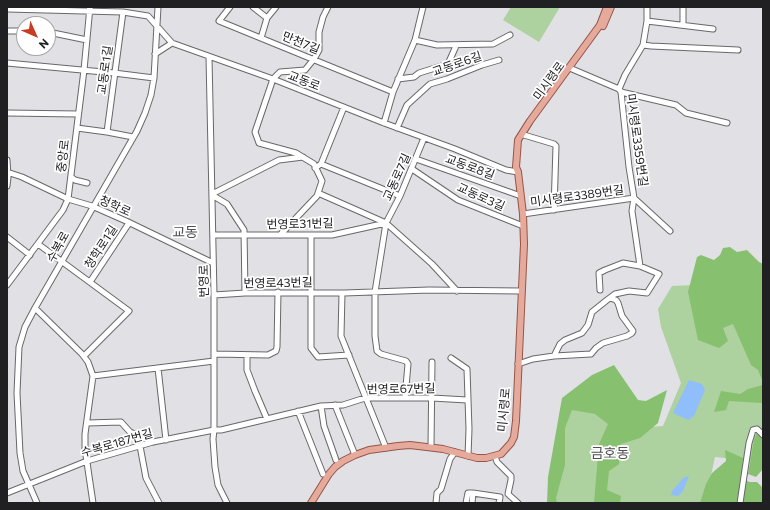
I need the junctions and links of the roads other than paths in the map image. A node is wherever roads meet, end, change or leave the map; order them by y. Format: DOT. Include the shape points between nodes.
graph roads {
  1 [pos="158,7"];
  2 [pos="230,7"];
  3 [pos="253,7"];
  4 [pos="276,7"];
  5 [pos="328,7"];
  6 [pos="423,7"];
  7 [pos="607,7"];
  8 [pos="611,7"];
  9 [pos="647,7"];
  10 [pos="683,7"];
  11 [pos="7,8"];
  12 [pos="89,8"];
  13 [pos="124,12"];
  14 [pos="267,18"];
  15 [pos="647,21"];
  16 [pos="683,25"];
  17 [pos="156,26"];
  18 [pos="713,29"];
  19 [pos="56,34"];
  20 [pos="510,35"];
  21 [pos="261,38"];
  22 [pos="87,40"];
  23 [pos="415,40"];
  24 [pos="172,43"];
  25 [pos="643,45"];
  26 [pos="456,46"];
  27 [pos="738,50"];
  28 [pos="155,54"];
  29 [pos="209,57"];
  30 [pos="314,59"];
  31 [pos="499,60"];
  32 [pos="7,63"];
  33 [pos="571,68"];
  34 [pos="84,70"];
  35 [pos="114,73"];
  36 [pos="154,78"];
  37 [pos="273,79"];
  38 [pos="398,79"];
  39 [pos="620,90"];
  40 [pos="393,92"];
  41 [pos="344,107"];
  42 [pos="7,113"];
  43 [pos="78,114"];
  44 [pos="384,123"];
  45 [pos="727,123"];
  46 [pos="76,128"];
  47 [pos="397,128"];
  48 [pos="107,132"];
  49 [pos="524,135"];
  50 [pos="133,137"];
  51 [pos="424,138"];
  52 [pos="303,157"];
  53 [pos="416,159"];
  54 [pos="7,160"];
  55 [pos="321,164"];
  56 [pos="315,166"];
  57 [pos="412,169"];
  58 [pos="7,172"];
  59 [pos="518,172"];
  60 [pos="71,177"];
  61 [pos="87,183"];
  62 [pos="7,186"];
  63 [pos="318,193"];
  64 [pos="212,194"];
  65 [pos="518,195"];
  66 [pos="400,196"];
  67 [pos="634,198"];
  68 [pos="68,199"];
  69 [pos="92,206"];
  70 [pos="554,210"];
  71 [pos="523,214"];
  72 [pos="129,223"];
  73 [pos="386,223"];
  74 [pos="523,226"];
  75 [pos="670,231"];
  76 [pos="245,234"];
  77 [pos="213,235"];
  78 [pos="280,235"];
  79 [pos="311,236"];
  80 [pos="7,237"];
  81 [pos="38,244"];
  82 [pos="30,255"];
  83 [pos="61,262"];
  84 [pos="213,263"];
  85 [pos="640,266"];
  86 [pos="90,282"];
  87 [pos="7,285"];
  88 [pos="600,290"];
  89 [pos="457,291"];
  90 [pos="521,291"];
  91 [pos="278,292"];
  92 [pos="311,292"];
  93 [pos="375,292"];
  94 [pos="245,293"];
  95 [pos="342,293"];
  96 [pos="214,295"];
  97 [pos="610,298"];
  98 [pos="35,308"];
  99 [pos="214,354"];
  100 [pos="247,355"];
  101 [pos="349,355"];
  102 [pos="84,356"];
  103 [pos="554,356"];
  104 [pos="451,358"];
  105 [pos="214,361"];
  106 [pos="432,362"];
  107 [pos="518,364"];
  108 [pos="158,368"];
  109 [pos="93,376"];
  110 [pos="365,398"];
  111 [pos="405,398"];
  112 [pos="432,398"];
  113 [pos="467,400"];
  114 [pos="335,405"];
  115 [pos="321,406"];
  116 [pos="298,411"];
  117 [pos="267,419"];
  118 [pos="87,423"];
  119 [pos="214,430"];
  120 [pos="763,435"];
  121 [pos="166,440"];
  122 [pos="153,442"];
  123 [pos="140,446"];
  124 [pos="431,447"];
  125 [pos="386,448"];
  126 [pos="455,452"];
  127 [pos="355,455"];
  128 [pos="468,456"];
  129 [pos="495,456"];
  130 [pos="336,460"];
  131 [pos="86,461"];
  132 [pos="323,474"];
  133 [pos="28,485"];
  134 [pos="7,493"];
  135 [pos="473,493"];
  136 [pos="37,503"];
  137 [pos="93,503"];
  138 [pos="159,503"];
  139 [pos="227,503"];
  140 [pos="311,503"];
  141 [pos="436,503"];
  142 [pos="466,503"];
  143 [pos="472,503"];
  144 [pos="499,503"];
  145 [pos="518,503"];
  146 [pos="740,503"];
  1 -- 17 [label="street, 수복로"];
  2 -- 21 [label="street, 만천7길" via="218,21"];
  3 -- 14 [label="street"];
  4 -- 14 [label="street"];
  5 -- 30 [label="street" via="319,32 319,50"];
  6 -- 23 [label="street"];
  7 -- 33 [label="main road, 미시령로" via="600,24"];
  8 -- 33 [label="main road, 미시령로" via="602,27"];
  9 -- 15 [label="street"];
  10 -- 16 [label="street"];
  11 -- 12 [label="street, 교동로"];
  12 -- 13 [label="street, 교동로"];
  12 -- 22 [label="street, 중앙로"];
  13 -- 17 [label="street, 교동로" via="148,16"];
  13 -- 35 [label="street, 교동로1길"];
  14 -- 21 [label="street"];
  15 -- 16 [label="street"];
  15 -- 25 [label="street"];
  16 -- 18 [label="street"];
  17 -- 24 [label="street, 교동로"];
  17 -- 28 [label="street, 수복로"];
  19 -- 22 [label="street"];
  20 -- 26 [label="street" via="492,44"];
  21 -- 30 [label="street, 만천7길"];
  22 -- 34 [label="street, 중앙로"];
  23 -- 26 [label="street"];
  23 -- 38 [label="street"];
  24 -- 28 [label="street"];
  24 -- 29 [label="street, 교동로"];
  25 -- 27 [label="street"];
  25 -- 39 [label="street" via="625,75"];
  26 -- 38 [label="street" via="448,64 414,77"];
  28 -- 36 [label="street, 수복로"];
  29 -- 37 [label="street, 교동로"];
  29 -- 64 [label="street, 번영로"];
  30 -- 37 [label="street" via="305,70 280,72"];
  30 -- 40 [label="street, 만천7길"];
  31 -- 47 [label="street, 교동로6길" via="430,84 407,105"];
  32 -- 34 [label="street"];
  33 -- 39 [label="street, 미시령로3359번길"];
  33 -- 49 [label="main road, 미시령로"];
  33 -- 59 [label="main road, 미시령로" via="520,136 516,162"];
  34 -- 35 [label="street"];
  34 -- 43 [label="street, 중앙로"];
  35 -- 36 [label="street"];
  35 -- 48 [label="street, 교동로1길"];
  36 -- 50 [label="street, 수복로" via="146,113"];
  37 -- 41 [label="street, 교동로"];
  37 -- 52 [label="street" via="255,132 259,143"];
  38 -- 40 [label="street"];
  39 -- 45 [label="street" via="676,105 686,113"];
  39 -- 67 [label="street, 미시령로3359번길"];
  40 -- 44 [label="street"];
  41 -- 44 [label="street, 교동로"];
  41 -- 55 [label="street"];
  42 -- 43 [label="street"];
  43 -- 46 [label="street, 중앙로"];
  44 -- 47 [label="street, 교동로"];
  46 -- 48 [label="street"];
  46 -- 60 [label="street, 중앙로"];
  47 -- 51 [label="street, 교동로"];
  48 -- 50 [label="street"];
  49 -- 59 [label="main road, 미시령로" via="519,149"];
  49 -- 70 [label="street" via="556,146"];
  50 -- 69 [label="street, 수복로"];
  51 -- 53 [label="street, 교동로7길"];
  51 -- 59 [label="street, 교동로" via="506,170"];
  52 -- 56 [label="street"];
  52 -- 64 [label="street" via="279,160"];
  53 -- 57 [label="street, 교동로7길"];
  53 -- 65 [label="street, 교동로8길"];
  54 -- 58 [label="street"];
  55 -- 56 [label="street"];
  55 -- 66 [label="street"];
  56 -- 63 [label="street" via="322,181"];
  57 -- 66 [label="street, 교동로7길"];
  57 -- 74 [label="street, 교동로3길" via="458,200"];
  58 -- 62 [label="street"];
  58 -- 68 [label="street, 청학로"];
  59 -- 71 [label="main road, 미시령로"];
  60 -- 61 [label="street"];
  60 -- 68 [label="street, 중앙로"];
  63 -- 73 [label="street"];
  63 -- 78 [label="street"];
  64 -- 76 [label="street" via="227,204"];
  64 -- 77 [label="street, 번영로"];
  66 -- 73 [label="street, 교동로7길"];
  67 -- 70 [label="street, 미시령로3389번길"];
  67 -- 75 [label="street"];
  67 -- 85 [label="street, 미시령로3359번길" via="632,211"];
  68 -- 69 [label="street, 청학로"];
  68 -- 81 [label="street, 중앙로"];
  69 -- 72 [label="street, 청학로"];
  69 -- 83 [label="street, 수복로"];
  70 -- 71 [label="street, 미시령로3389번길"];
  71 -- 74 [label="main road, 미시령로"];
  72 -- 84 [label="street, 청학로"];
  72 -- 86 [label="street, 청학로1길"];
  73 -- 79 [label="street, 번영로31번길" via="332,235"];
  73 -- 89 [label="street" via="432,264"];
  73 -- 93 [label="street, 교동로7길"];
  74 -- 90 [label="main road, 미시령로"];
  76 -- 77 [label="street, 번영로31번길"];
  76 -- 78 [label="street, 번영로31번길"];
  76 -- 94 [label="street"];
  77 -- 84 [label="street, 번영로"];
  78 -- 79 [label="street, 번영로31번길"];
  79 -- 92 [label="street"];
  80 -- 82 [label="street"];
  81 -- 82 [label="street, 중앙로"];
  81 -- 83 [label="street"];
  82 -- 87 [label="street, 중앙로"];
  83 -- 86 [label="street"];
  83 -- 98 [label="street, 수복로"];
  84 -- 96 [label="street, 번영로"];
  85 -- 88 [label="street" via="623,263 599,273"];
  85 -- 97 [label="street" via="659,274 647,293 629,291 615,294"];
  86 -- 102 [label="street" via="129,311"];
  89 -- 90 [label="street, 번영로43번길"];
  89 -- 93 [label="street, 번영로43번길"];
  90 -- 107 [label="main road, 미시령로"];
  91 -- 92 [label="street, 번영로43번길"];
  91 -- 94 [label="street, 번영로43번길"];
  91 -- 100 [label="street" via="276,351 268,355"];
  92 -- 95 [label="street, 번영로43번길"];
  92 -- 101 [label="street" via="311,348 318,357"];
  93 -- 95 [label="street, 번영로43번길"];
  93 -- 111 [label="street, 교동로7길" via="374,336 377,351 406,360 408,364"];
  94 -- 96 [label="street, 번영로43번길"];
  95 -- 101 [label="street" via="342,336"];
  96 -- 99 [label="street, 번영로"];
  97 -- 103 [label="street" via="592,312 582,333 560,344"];
  97 -- 103 [label="street" via="618,303 632,333 603,343 591,354"];
  98 -- 102 [label="street"];
  98 -- 133 [label="street, 수복로" via="25,328 18,366 20,453"];
  99 -- 100 [label="street"];
  99 -- 105 [label="street, 번영로"];
  100 -- 117 [label="street" via="247,370"];
  101 -- 110 [label="street"];
  102 -- 109 [label="street"];
  103 -- 107 [label="street"];
  104 -- 113 [label="street" via="467,369"];
  105 -- 108 [label="street"];
  105 -- 119 [label="street, 번영로"];
  106 -- 112 [label="street"];
  107 -- 129 [label="main road, 미시령로" via="514,437 507,449"];
  108 -- 109 [label="street"];
  108 -- 121 [label="street"];
  109 -- 118 [label="street"];
  110 -- 111 [label="street, 번영로67번길"];
  110 -- 114 [label="street, 번영로67번길"];
  110 -- 125 [label="street"];
  111 -- 112 [label="street, 번영로67번길"];
  112 -- 113 [label="street, 번영로67번길"];
  112 -- 124 [label="street"];
  113 -- 128 [label="street"];
  114 -- 115 [label="street, 번영로67번길"];
  114 -- 127 [label="street"];
  115 -- 116 [label="street, 번영로67번길"];
  115 -- 130 [label="street" via="324,426"];
  116 -- 117 [label="street, 번영로67번길"];
  116 -- 132 [label="street"];
  117 -- 119 [label="street, 번영로67번길"];
  118 -- 122 [label="street" via="121,422 130,432"];
  118 -- 131 [label="street"];
  119 -- 121 [label="street, 수복로187번길"];
  119 -- 139 [label="street, 번영로" via="218,485"];
  120 -- 146 [label="street" via="757,429 752,430"];
  121 -- 122 [label="street, 수복로187번길"];
  122 -- 123 [label="street, 수복로187번길"];
  123 -- 131 [label="street, 수복로187번길"];
  123 -- 138 [label="street" via="146,478"];
  124 -- 125 [label="main road" via="410,445"];
  124 -- 126 [label="main road"];
  125 -- 127 [label="main road"];
  126 -- 128 [label="main road"];
  126 -- 141 [label="street" via="450,459"];
  127 -- 140 [label="main road" via="335,467"];
  128 -- 129 [label="main road"];
  129 -- 145 [label="street" via="497,462 511,476 508,494"];
  131 -- 133 [label="street, 수복로187번길"];
  131 -- 137 [label="street"];
  133 -- 134 [label="street, 수복로187번길"];
  133 -- 136 [label="street, 수복로"];
  135 -- 142 [label="street" via="468,493"];
  135 -- 143 [label="street"];
  135 -- 144 [label="street" via="500,497"];
}
